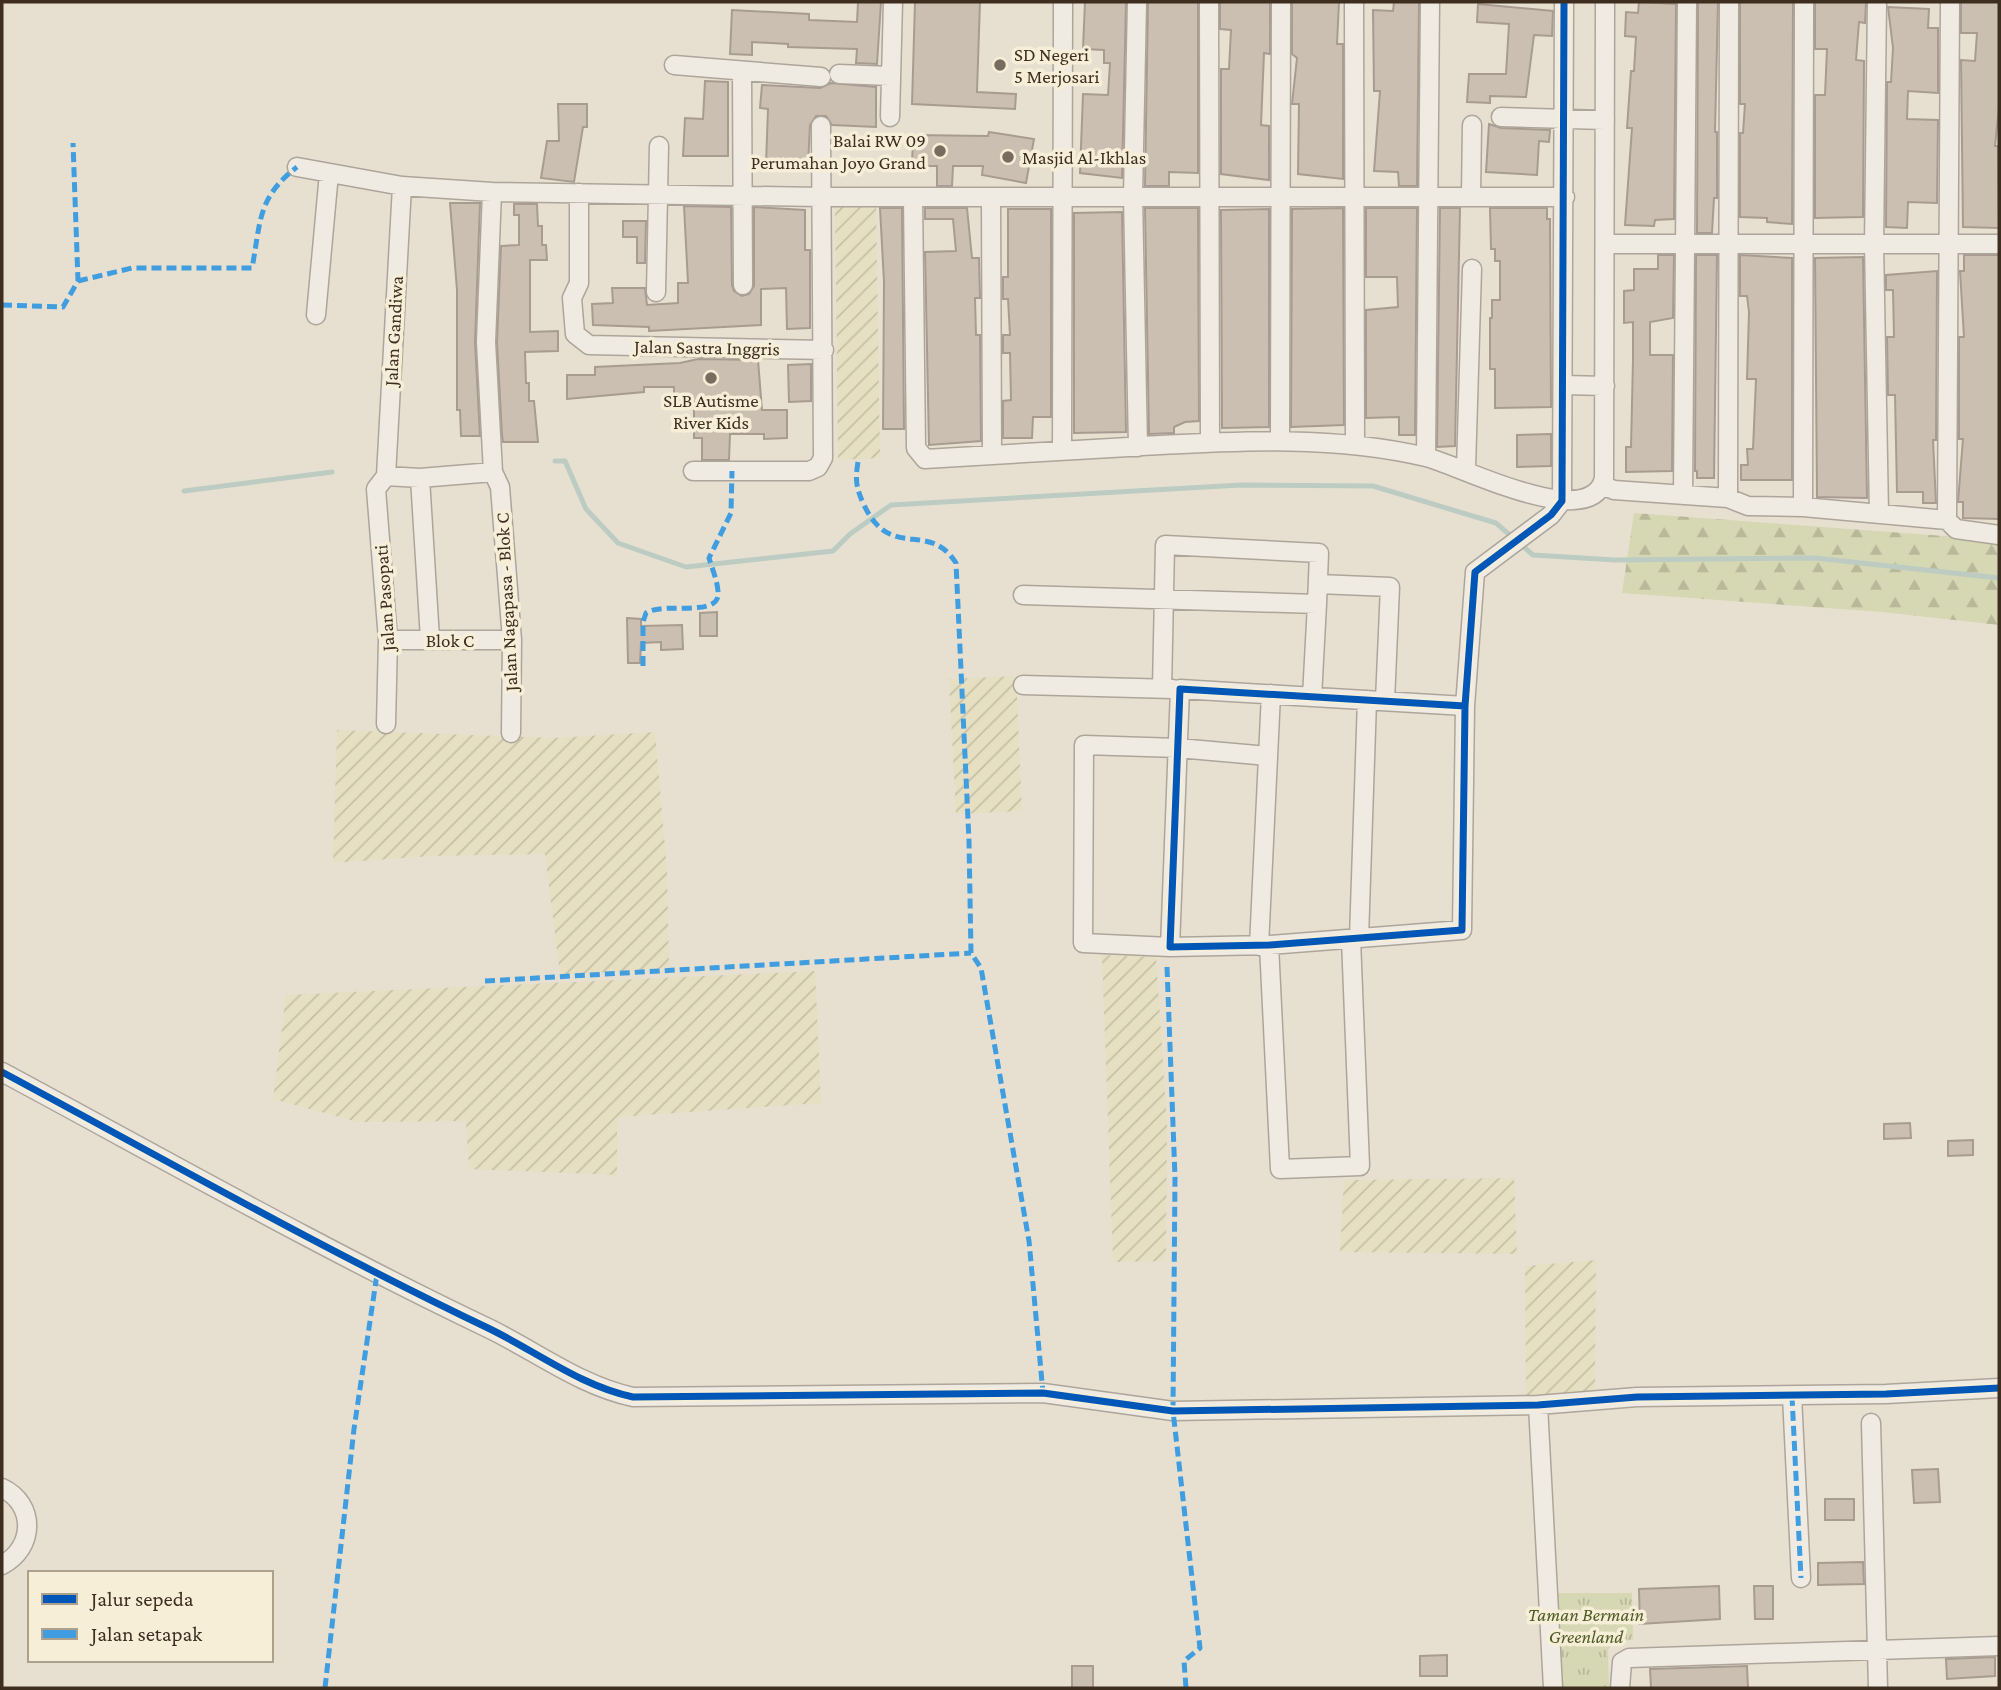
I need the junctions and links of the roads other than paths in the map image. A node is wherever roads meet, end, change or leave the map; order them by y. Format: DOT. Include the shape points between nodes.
graph roads {
  1 [pos="893,2"];
  2 [pos="1063,2"];
  3 [pos="1137,2"];
  4 [pos="1209,2"];
  5 [pos="1281,2"];
  6 [pos="1354,2"];
  7 [pos="1430,2"];
  8 [pos="1564,2"];
  9 [pos="1605,2"];
  10 [pos="1687,2"];
  11 [pos="1729,2"];
  12 [pos="1804,2"];
  13 [pos="1877,2"];
  14 [pos="1950,2"];
  15 [pos="674,65"];
  16 [pos="742,71"];
  17 [pos="839,74"];
  18 [pos="890,76"];
  19 [pos="821,78"];
  20 [pos="890,117"];
  21 [pos="1501,117"];
  22 [pos="1565,120"];
  23 [pos="1605,120"];
  24 [pos="1472,125"];
  25 [pos="821,126"];
  26 [pos="659,146"];
  27 [pos="297,167"];
  28 [pos="329,173"];
  29 [pos="402,186"];
  30 [pos="492,192"];
  31 [pos="579,192"];
  32 [pos="657,192"];
  33 [pos="742,193"];
  34 [pos="1063,195"];
  35 [pos="1430,195"];
  36 [pos="1471,195"];
  37 [pos="1133,196"];
  38 [pos="1208,196"];
  39 [pos="821,197"];
  40 [pos="913,197"];
  41 [pos="991,197"];
  42 [pos="1281,197"];
  43 [pos="1354,197"];
  44 [pos="1565,197"];
  45 [pos="1605,244"];
  46 [pos="1687,244"];
  47 [pos="1729,244"];
  48 [pos="1874,244"];
  49 [pos="1950,244"];
  50 [pos="1999,244"];
  51 [pos="1803,246"];
  52 [pos="1472,269"];
  53 [pos="743,285"];
  54 [pos="656,292"];
  55 [pos="316,315"];
  56 [pos="824,350"];
  57 [pos="1564,385"];
  58 [pos="1605,386"];
  59 [pos="1280,440"];
  60 [pos="1210,442"];
  61 [pos="1355,445"];
  62 [pos="1138,447"];
  63 [pos="1062,451"];
  64 [pos="992,455"];
  65 [pos="1426,457"];
  66 [pos="1466,469"];
  67 [pos="693,471"];
  68 [pos="493,472"];
  69 [pos="386,476"];
  70 [pos="420,478"];
  71 [pos="1602,485"];
  72 [pos="1683,494"];
  73 [pos="1728,498"];
  74 [pos="1803,507"];
  75 [pos="1556,508"];
  76 [pos="1879,513"];
  77 [pos="1947,520"];
  78 [pos="1999,535"];
  79 [pos="1318,584"];
  80 [pos="1023,594"];
  81 [pos="1163,600"];
  82 [pos="1317,604"];
  83 [pos="429,639"];
  84 [pos="512,639"];
  85 [pos="388,640"];
  86 [pos="1023,685"];
  87 [pos="1162,689"];
  88 [pos="1180,689"];
  89 [pos="1271,694"];
  90 [pos="1312,697"];
  91 [pos="1376,700"];
  92 [pos="1465,706"];
  93 [pos="386,724"];
  94 [pos="511,733"];
  95 [pos="1178,748"];
  96 [pos="1268,756"];
  97 [pos="1355,938"];
  98 [pos="1264,946"];
  99 [pos="1170,947"];
  100 [pos="2,1072"];
  101 [pos="1999,1388"];
  102 [pos="1792,1396"];
  103 [pos="1538,1405"];
  104 [pos="1871,1423"];
  105 [pos="2,1488"];
  106 [pos="2,1565"];
  107 [pos="1801,1578"];
  108 [pos="1999,1646"];
  109 [pos="1877,1649"];
  110 [pos="1553,1688"];
  111 [pos="1620,1688"];
  112 [pos="1878,1688"];
  1 -- 18 [label="street"];
  2 -- 34 [label="street"];
  3 -- 37 [label="street"];
  4 -- 38 [label="street"];
  5 -- 42 [label="street"];
  6 -- 43 [label="street"];
  7 -- 35 [label="street"];
  8 -- 22 [label="street"];
  9 -- 23 [label="street"];
  10 -- 46 [label="street"];
  11 -- 47 [label="street"];
  12 -- 51 [label="street"];
  13 -- 48 [label="street"];
  14 -- 49 [label="street"];
  15 -- 16 [label="street"];
  16 -- 19 [label="street"];
  16 -- 33 [label="street"];
  17 -- 18 [label="street"];
  18 -- 20 [label="street"];
  21 -- 22 [label="street"];
  22 -- 23 [label="street"];
  22 -- 44 [label="street"];
  23 -- 45 [label="street"];
  24 -- 36 [label="street"];
  25 -- 39 [label="street"];
  26 -- 32 [label="street"];
  27 -- 28 [label="street"];
  28 -- 29 [label="street"];
  28 -- 55 [label="street"];
  29 -- 30 [label="street"];
  29 -- 69 [label="street, Jalan Gandiwa"];
  30 -- 31 [label="street"];
  30 -- 68 [label="street, Jalan Nagapasa - Blok C" via="486,342"];
  31 -- 32 [label="street"];
  31 -- 56 [label="street, Jalan Sastra Inggris" via="579,283 572,298 575,334 589,345"];
  32 -- 33 [label="street"];
  32 -- 54 [label="street"];
  33 -- 39 [label="street"];
  33 -- 53 [label="street"];
  34 -- 37 [label="street"];
  34 -- 41 [label="street"];
  34 -- 63 [label="street"];
  35 -- 36 [label="street"];
  35 -- 43 [label="street"];
  35 -- 65 [label="street"];
  36 -- 44 [label="street"];
  37 -- 38 [label="street"];
  37 -- 62 [label="street"];
  38 -- 42 [label="street"];
  38 -- 60 [label="street"];
  39 -- 40 [label="street"];
  39 -- 56 [label="street"];
  40 -- 41 [label="street"];
  40 -- 64 [label="street" via="916,448 925,459"];
  41 -- 64 [label="street"];
  42 -- 43 [label="street"];
  42 -- 59 [label="street"];
  43 -- 61 [label="street"];
  44 -- 57 [label="street"];
  45 -- 46 [label="street"];
  45 -- 58 [label="street"];
  46 -- 47 [label="street"];
  46 -- 72 [label="street"];
  47 -- 51 [label="street"];
  47 -- 73 [label="street"];
  48 -- 49 [label="street"];
  48 -- 51 [label="street"];
  48 -- 76 [label="street"];
  49 -- 50 [label="street"];
  49 -- 77 [label="street"];
  51 -- 74 [label="street"];
  52 -- 66 [label="street"];
  56 -- 67 [label="street" via="823,458 818,467 809,471"];
  57 -- 58 [label="street"];
  57 -- 75 [label="street"];
  58 -- 71 [label="street"];
  59 -- 60 [label="street"];
  59 -- 61 [label="street"];
  60 -- 62 [label="street"];
  61 -- 65 [label="street"];
  62 -- 63 [label="street"];
  63 -- 64 [label="street"];
  65 -- 66 [label="street"];
  66 -- 75 [label="street"];
  68 -- 70 [label="street"];
  68 -- 84 [label="street, Jalan Nagapasa - Blok C" via="500,487"];
  69 -- 70 [label="street"];
  69 -- 85 [label="street, Jalan Pasopati" via="376,489"];
  70 -- 83 [label="street"];
  71 -- 72 [label="street" via="1614,490"];
  71 -- 75 [label="street" via="1580,500"];
  72 -- 73 [label="street"];
  73 -- 74 [label="street" via="1748,506"];
  74 -- 76 [label="street"];
  75 -- 92 [label="street" via="1475,572"];
  76 -- 77 [label="street"];
  77 -- 78 [label="street" via="1956,529"];
  79 -- 81 [label="street" via="1320,553 1165,545"];
  79 -- 82 [label="street"];
  79 -- 91 [label="street" via="1390,587"];
  80 -- 81 [label="street"];
  81 -- 82 [label="street"];
  81 -- 87 [label="street"];
  82 -- 90 [label="street"];
  83 -- 84 [label="street, Blok C"];
  83 -- 85 [label="street, Blok C"];
  84 -- 94 [label="street, Jalan Nagapasa - Blok C"];
  85 -- 93 [label="street, Jalan Pasopati"];
  86 -- 87 [label="street"];
  87 -- 88 [label="street"];
  88 -- 89 [label="street"];
  88 -- 95 [label="street"];
  89 -- 90 [label="street"];
  89 -- 96 [label="street"];
  90 -- 91 [label="street"];
  91 -- 92 [label="street"];
  91 -- 97 [label="street"];
  92 -- 97 [label="street" via="1462,930"];
  95 -- 96 [label="street"];
  95 -- 99 [label="street"];
  95 -- 99 [label="street" via="1084,745 1083,943"];
  96 -- 98 [label="street"];
  97 -- 98 [label="street"];
  97 -- 98 [label="street" via="1360,1166 1280,1169"];
  98 -- 99 [label="street"];
  100 -- 103 [label="street" via="367,1270 606,1392 675,1398 1043,1393 1173,1411"];
  101 -- 102 [label="street"];
  102 -- 103 [label="street" via="1637,1397"];
  102 -- 107 [label="street"];
  103 -- 110 [label="street"];
  104 -- 109 [label="street"];
  105 -- 106 [label="street" via="22,1505 28,1525 20,1550"];
  108 -- 109 [label="street"];
  109 -- 111 [label="street" via="1629,1658 1622,1662"];
  109 -- 112 [label="street"];
}
